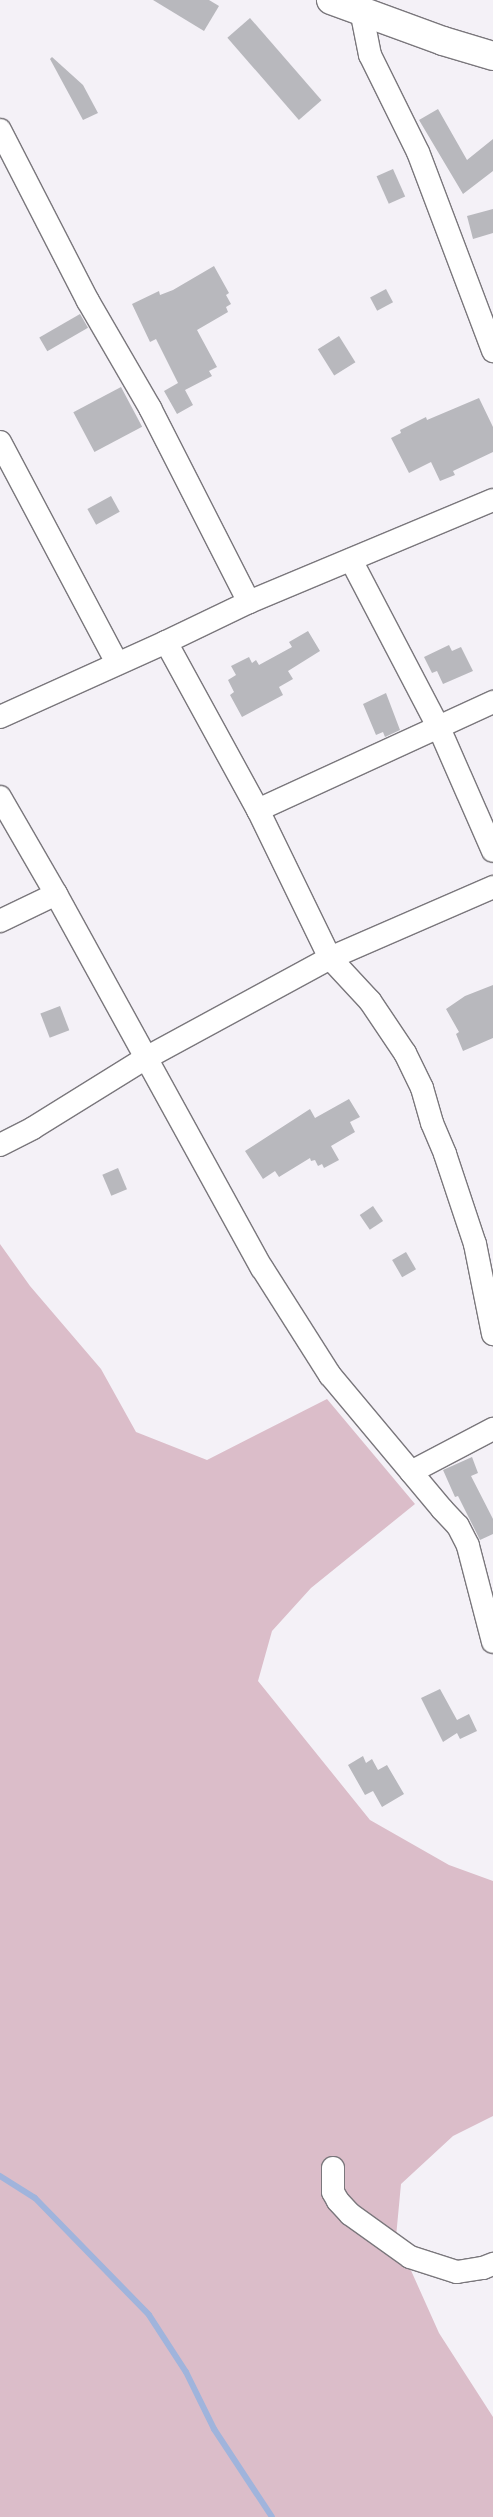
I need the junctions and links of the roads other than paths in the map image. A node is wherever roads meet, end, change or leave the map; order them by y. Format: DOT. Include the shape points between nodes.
graph roads {
  1 [pos="331,0"];
  2 [pos="361,10"];
  3 [pos="493,56"];
  4 [pos="0,130"];
  5 [pos="493,351"];
  6 [pos="0,442"];
  7 [pos="493,500"];
  8 [pos="351,560"];
  9 [pos="249,602"];
  10 [pos="166,642"];
  11 [pos="118,663"];
  12 [pos="493,702"];
  13 [pos="0,717"];
  14 [pos="438,728"];
  15 [pos="0,797"];
  16 [pos="258,810"];
  17 [pos="493,851"];
  18 [pos="493,887"];
  19 [pos="56,894"];
  20 [pos="0,921"];
  21 [pos="330,958"];
  22 [pos="146,1058"];
  23 [pos="0,1145"];
  24 [pos="493,1334"];
  25 [pos="493,1429"];
  26 [pos="411,1472"];
  27 [pos="493,1642"];
  28 [pos="333,2168"];
  29 [pos="493,2264"];
  1 -- 2 [label="street"];
  2 -- 3 [label="street"];
  2 -- 5 [label="street" via="370,55 418,152"];
  4 -- 9 [label="street" via="88,301 150,408"];
  6 -- 11 [label="street"];
  7 -- 8 [label="street"];
  8 -- 9 [label="street"];
  8 -- 14 [label="street"];
  9 -- 10 [label="street"];
  10 -- 11 [label="street"];
  10 -- 16 [label="street"];
  11 -- 13 [label="street"];
  12 -- 14 [label="street"];
  14 -- 16 [label="street"];
  14 -- 17 [label="street"];
  15 -- 19 [label="street"];
  16 -- 21 [label="street"];
  18 -- 21 [label="street"];
  19 -- 20 [label="street"];
  19 -- 22 [label="street"];
  21 -- 22 [label="street"];
  21 -- 24 [label="street" via="370,1001 405,1053 422,1088 475,1244"];
  22 -- 23 [label="street"];
  22 -- 26 [label="street" via="262,1268 330,1375"];
  25 -- 26 [label="street"];
  26 -- 27 [label="street" via="458,1526 468,1546"];
  28 -- 29 [label="street" via="333,2192 338,2201 350,2214 410,2257 457,2272"];
}
